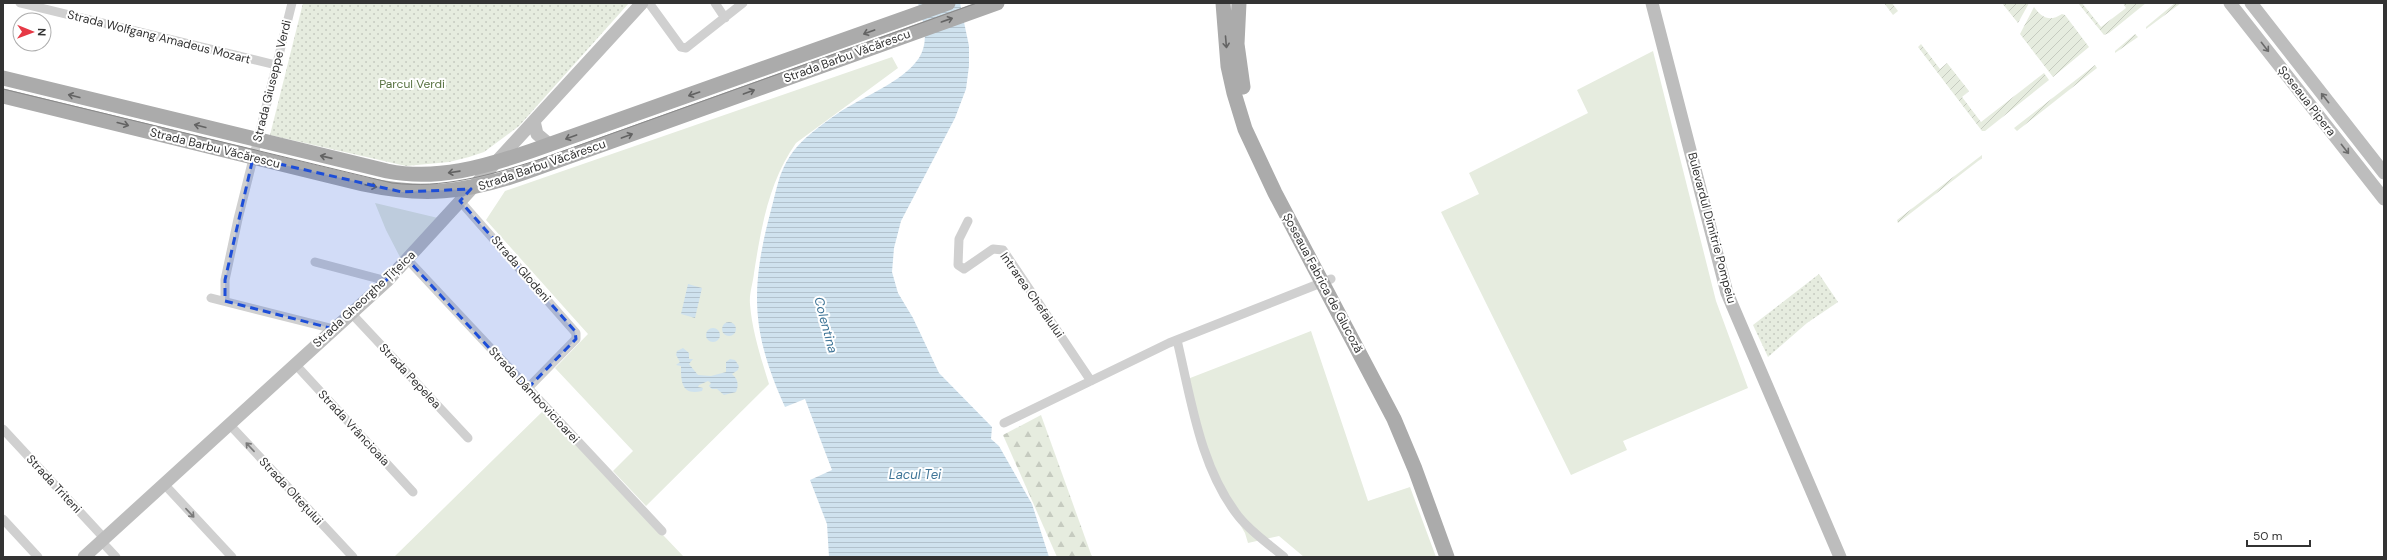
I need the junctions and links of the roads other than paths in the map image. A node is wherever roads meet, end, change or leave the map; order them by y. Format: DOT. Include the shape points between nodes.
graph roads {
  1 [pos="20,3"];
  2 [pos="292,3"];
  3 [pos="642,3"];
  4 [pos="650,3"];
  5 [pos="714,3"];
  6 [pos="743,3"];
  7 [pos="948,3"];
  8 [pos="996,3"];
  9 [pos="1224,3"];
  10 [pos="1239,3"];
  11 [pos="1652,3"];
  12 [pos="2230,3"];
  13 [pos="2251,4"];
  14 [pos="2240,17"];
  15 [pos="725,18"];
  16 [pos="276,65"];
  17 [pos="3,78"];
  18 [pos="3,96"];
  19 [pos="534,121"];
  20 [pos="258,141"];
  21 [pos="550,144"];
  22 [pos="253,158"];
  23 [pos="492,164"];
  24 [pos="2384,173"];
  25 [pos="471,189"];
  26 [pos="2384,199"];
  27 [pos="460,201"];
  28 [pos="968,221"];
  29 [pos="408,260"];
  30 [pos="316,262"];
  31 [pos="387,281"];
  32 [pos="1327,281"];
  33 [pos="211,298"];
  34 [pos="225,301"];
  35 [pos="352,314"];
  36 [pos="334,329"];
  37 [pos="1177,340"];
  38 [pos="295,364"];
  39 [pos="1091,381"];
  40 [pos="527,389"];
  41 [pos="1004,423"];
  42 [pos="229,424"];
  43 [pos="3,429"];
  44 [pos="468,438"];
  45 [pos="164,484"];
  46 [pos="413,492"];
  47 [pos="3,520"];
  48 [pos="662,530"];
  49 [pos="103,540"];
  50 [pos="38,557"];
  51 [pos="84,557"];
  52 [pos="116,557"];
  53 [pos="232,557"];
  54 [pos="353,557"];
  55 [pos="1284,557"];
  56 [pos="1447,557"];
  57 [pos="1456,557"];
  58 [pos="1840,557"];
  1 -- 16 [label="street, Strada Wolfgang Amadeus Mozart"];
  2 -- 16 [label="street, Strada Giuseppe Verdi"];
  3 -- 19 [label="street, Strada Gheorghe Țițeica"];
  4 -- 15 [label="street" via="683,48 689,48"];
  5 -- 15 [label="street"];
  6 -- 15 [label="street"];
  7 -- 21 [label="main road, Strada Barbu Văcărescu, one-way"];
  25 -- 8 [label="main road, Strada Barbu Văcărescu, one-way" via="523,173"];
  9 -- 32 [label="main road, Șoseaua Fabrica de Glucoză, one-way" via="1228,66 1245,129 1275,193"];
  10 -- 32 [label="main road, Șoseaua Fabrica de Glucoză" via="1237,44 1249,112 1264,150"];
  11 -- 58 [label="street, Bulevardul Dimitrie Pompeiu" via="1727,293"];
  12 -- 14 [label="street, Șoseaua Pipera"];
  13 -- 14 [label="street"];
  24 -- 13 [label="street, Șoseaua Pipera, one-way"];
  14 -- 26 [label="street, Șoseaua Pipera, one-way"];
  16 -- 20 [label="street, Strada Giuseppe Verdi"];
  20 -- 17 [label="main road, Strada Barbu Văcărescu, one-way"];
  18 -- 22 [label="main road, Strada Barbu Văcărescu, one-way"];
  19 -- 21 [label="street" via="537,134"];
  19 -- 23 [label="street, Strada Gheorghe Țițeica"];
  20 -- 22 [label="street, Strada Giuseppe Verdi"];
  23 -- 20 [label="main road, Strada Barbu Văcărescu, one-way" via="454,172 402,174"];
  21 -- 23 [label="main road, Strada Barbu Văcărescu"];
  22 -- 25 [label="main road, Strada Barbu Văcărescu, one-way" via="402,192"];
  22 -- 34 [label="street, Strada Giuseppe Verdi" via="224,280"];
  23 -- 25 [label="street, Strada Gheorghe Țițeica"];
  25 -- 27 [label="street, Strada Gheorghe Țițeica"];
  27 -- 29 [label="street, Strada Gheorghe Țițeica"];
  27 -- 40 [label="street, Strada Glodeni" via="575,331 576,339"];
  28 -- 39 [label="street, Intrarea Chefalului" via="959,239 957,260 960,268 964,269 993,249 1003,250"];
  29 -- 31 [label="street, Strada Gheorghe Țițeica"];
  29 -- 40 [label="street, Strada Dâmbovicioarei"];
  30 -- 31 [label="street"];
  31 -- 35 [label="street, Strada Gheorghe Țițeica"];
  32 -- 37 [label="street"];
  32 -- 56 [label="main road, Șoseaua Fabrica de Glucoză" via="1402,435"];
  32 -- 57 [label="main road, Șoseaua Fabrica de Glucoză" via="1410,432"];
  33 -- 34 [label="street"];
  34 -- 36 [label="street"];
  35 -- 36 [label="street, Strada Gheorghe Țițeica"];
  35 -- 44 [label="street, Strada Pepelea"];
  36 -- 38 [label="street, Strada Gheorghe Țițeica"];
  37 -- 39 [label="street"];
  37 -- 55 [label="street" via="1202,443 1218,483 1238,516 1256,535"];
  38 -- 42 [label="street, Strada Gheorghe Țițeica"];
  38 -- 46 [label="street, Strada Vrâncioaia"];
  39 -- 41 [label="street"];
  40 -- 48 [label="street, Strada Dâmbovicioarei"];
  42 -- 45 [label="street, Strada Gheorghe Țițeica"];
  54 -- 42 [label="street, Strada Oltețului, one-way"];
  43 -- 49 [label="street, Strada Triteni"];
  45 -- 49 [label="street, Strada Gheorghe Țițeica"];
  45 -- 53 [label="street, one-way"];
  47 -- 50 [label="street"];
  49 -- 51 [label="street, Strada Gheorghe Țițeica"];
  49 -- 52 [label="street, Strada Triteni"];
}
